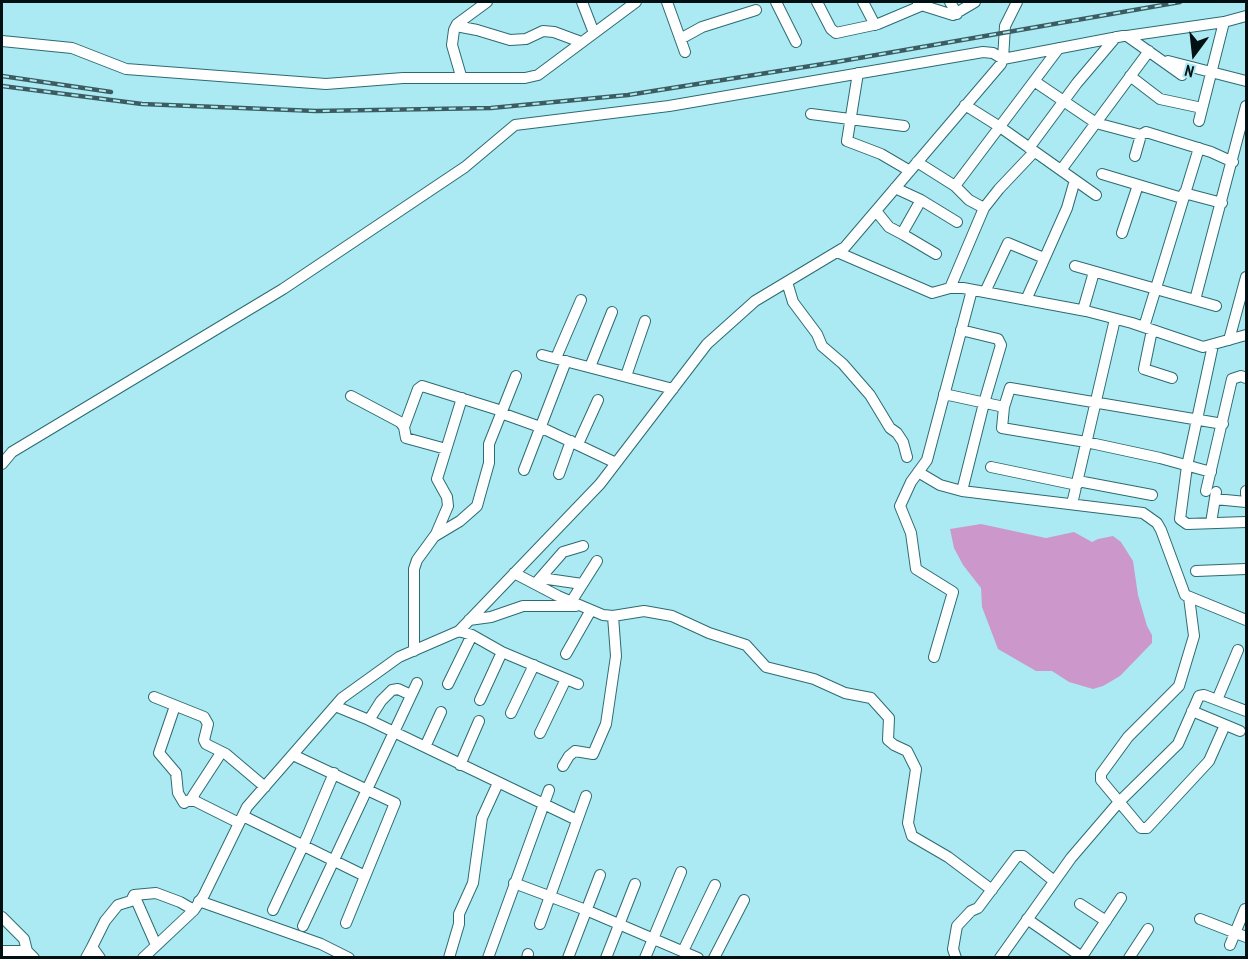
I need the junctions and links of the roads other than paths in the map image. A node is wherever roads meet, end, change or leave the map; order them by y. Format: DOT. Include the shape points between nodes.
graph roads {
  1 [pos="487,2"];
  2 [pos="582,2"];
  3 [pos="667,2"];
  4 [pos="817,2"];
  5 [pos="863,2"];
  6 [pos="950,2"];
  7 [pos="975,2"];
  8 [pos="1017,2"];
  9 [pos="780,3"];
  10 [pos="918,3"];
  11 [pos="629,4"];
  12 [pos="756,10"];
  13 [pos="957,14"];
  14 [pos="1246,16"];
  15 [pos="1224,22"];
  16 [pos="875,25"];
  17 [pos="456,26"];
  18 [pos="594,33"];
  19 [pos="1121,37"];
  20 [pos="682,38"];
  21 [pos="2,41"];
  22 [pos="581,42"];
  23 [pos="796,42"];
  24 [pos="1059,48"];
  25 [pos="1149,51"];
  26 [pos="686,52"];
  27 [pos="1003,59"];
  28 [pos="1161,60"];
  29 [pos="1211,72"];
  30 [pos="858,73"];
  31 [pos="1182,75"];
  32 [pos="461,76"];
  33 [pos="1130,76"];
  34 [pos="1034,81"];
  35 [pos="1246,81"];
  36 [pos="1064,100"];
  37 [pos="965,105"];
  38 [pos="1246,106"];
  39 [pos="1202,108"];
  40 [pos="811,114"];
  41 [pos="851,118"];
  42 [pos="1199,121"];
  43 [pos="1096,123"];
  44 [pos="904,126"];
  45 [pos="1000,127"];
  46 [pos="1244,129"];
  47 [pos="1141,135"];
  48 [pos="1198,148"];
  49 [pos="1031,150"];
  50 [pos="1135,156"];
  51 [pos="1233,162"];
  52 [pos="914,167"];
  53 [pos="1061,170"];
  54 [pos="1102,174"];
  55 [pos="1075,180"];
  56 [pos="1138,185"];
  57 [pos="955,186"];
  58 [pos="896,188"];
  59 [pos="1096,195"];
  60 [pos="1183,195"];
  61 [pos="921,200"];
  62 [pos="1222,203"];
  63 [pos="984,208"];
  64 [pos="876,211"];
  65 [pos="957,222"];
  66 [pos="1122,233"];
  67 [pos="904,235"];
  68 [pos="837,252"];
  69 [pos="936,254"];
  70 [pos="1044,258"];
  71 [pos="1075,266"];
  72 [pos="1094,272"];
  73 [pos="1246,277"];
  74 [pos="787,282"];
  75 [pos="950,288"];
  76 [pos="972,290"];
  77 [pos="1155,290"];
  78 [pos="985,292"];
  79 [pos="581,300"];
  80 [pos="1026,300"];
  81 [pos="1195,300"];
  82 [pos="1216,306"];
  83 [pos="1083,310"];
  84 [pos="612,312"];
  85 [pos="1115,318"];
  86 [pos="645,321"];
  87 [pos="1148,328"];
  88 [pos="961,330"];
  89 [pos="1246,334"];
  90 [pos="1228,340"];
  91 [pos="1213,345"];
  92 [pos="542,355"];
  93 [pos="561,359"];
  94 [pos="590,366"];
  95 [pos="516,376"];
  96 [pos="626,376"];
  97 [pos="1172,378"];
  98 [pos="1246,378"];
  99 [pos="673,389"];
  100 [pos="944,394"];
  101 [pos="351,396"];
  102 [pos="462,398"];
  103 [pos="598,400"];
  104 [pos="984,403"];
  105 [pos="1095,404"];
  106 [pos="1004,407"];
  107 [pos="502,412"];
  108 [pos="1198,421"];
  109 [pos="1222,424"];
  110 [pos="404,427"];
  111 [pos="540,427"];
  112 [pos="575,442"];
  113 [pos="1086,442"];
  114 [pos="446,449"];
  115 [pos="907,457"];
  116 [pos="616,463"];
  117 [pos="2,464"];
  118 [pos="1186,466"];
  119 [pos="991,467"];
  120 [pos="524,470"];
  121 [pos="918,472"];
  122 [pos="1211,472"];
  123 [pos="559,474"];
  124 [pos="1077,483"];
  125 [pos="962,491"];
  126 [pos="1212,494"];
  127 [pos="1152,495"];
  128 [pos="1246,502"];
  129 [pos="1072,504"];
  130 [pos="1246,522"];
  131 [pos="1211,523"];
  132 [pos="435,536"];
  133 [pos="583,546"];
  134 [pos="597,561"];
  135 [pos="1246,568"];
  136 [pos="1196,571"];
  137 [pos="514,573"];
  138 [pos="539,581"];
  139 [pos="582,584"];
  140 [pos="1189,597"];
  141 [pos="571,602"];
  142 [pos="587,608"];
  143 [pos="613,616"];
  144 [pos="469,620"];
  145 [pos="1246,620"];
  146 [pos="459,631"];
  147 [pos="472,635"];
  148 [pos="1238,650"];
  149 [pos="414,651"];
  150 [pos="502,652"];
  151 [pos="566,654"];
  152 [pos="934,657"];
  153 [pos="534,666"];
  154 [pos="566,679"];
  155 [pos="417,683"];
  156 [pos="448,684"];
  157 [pos="578,684"];
  158 [pos="411,694"];
  159 [pos="154,697"];
  160 [pos="480,700"];
  161 [pos="1217,700"];
  162 [pos="175,706"];
  163 [pos="335,706"];
  164 [pos="1192,711"];
  165 [pos="1246,711"];
  166 [pos="441,712"];
  167 [pos="511,713"];
  168 [pos="369,720"];
  169 [pos="479,721"];
  170 [pos="1225,725"];
  171 [pos="392,731"];
  172 [pos="1240,731"];
  173 [pos="540,733"];
  174 [pos="425,747"];
  175 [pos="220,753"];
  176 [pos="293,755"];
  177 [pos="460,765"];
  178 [pos="562,766"];
  179 [pos="334,773"];
  180 [pos="498,783"];
  181 [pos="265,787"];
  182 [pos="366,789"];
  183 [pos="549,790"];
  184 [pos="586,796"];
  185 [pos="188,801"];
  186 [pos="1119,802"];
  187 [pos="543,805"];
  188 [pos="241,819"];
  189 [pos="578,820"];
  190 [pos="303,846"];
  191 [pos="334,860"];
  192 [pos="681,872"];
  193 [pos="600,875"];
  194 [pos="365,876"];
  195 [pos="1054,881"];
  196 [pos="514,883"];
  197 [pos="634,884"];
  198 [pos="715,885"];
  199 [pos="992,890"];
  200 [pos="134,895"];
  201 [pos="550,897"];
  202 [pos="1121,898"];
  203 [pos="744,900"];
  204 [pos="1080,904"];
  205 [pos="196,906"];
  206 [pos="1245,909"];
  207 [pos="273,910"];
  208 [pos="586,910"];
  209 [pos="2,917"];
  210 [pos="1027,919"];
  211 [pos="1200,919"];
  212 [pos="1106,921"];
  213 [pos="346,923"];
  214 [pos="540,924"];
  215 [pos="619,924"];
  216 [pos="303,926"];
  217 [pos="1148,929"];
  218 [pos="1241,935"];
  219 [pos="653,938"];
  220 [pos="156,945"];
  221 [pos="1230,945"];
  222 [pos="92,947"];
  223 [pos="2,951"];
  224 [pos="683,951"];
  225 [pos="30,954"];
  226 [pos="86,957"];
  227 [pos="100,957"];
  228 [pos="143,957"];
  229 [pos="349,957"];
  230 [pos="449,957"];
  231 [pos="488,957"];
  232 [pos="568,957"];
  233 [pos="606,957"];
  234 [pos="645,957"];
  235 [pos="698,957"];
  236 [pos="714,957"];
  237 [pos="956,957"];
  238 [pos="1000,957"];
  239 [pos="1082,957"];
  240 [pos="1129,957"];
  1 -- 17 [label="street"];
  2 -- 18 [label="street"];
  3 -- 20 [label="street"];
  4 -- 16 [label="street" via="835,32"];
  5 -- 16 [label="street"];
  6 -- 13 [label="street"];
  7 -- 13 [label="street"];
  8 -- 27 [label="street" via="1005,26"];
  9 -- 23 [label="street"];
  10 -- 13 [label="street"];
  10 -- 16 [label="street"];
  11 -- 18 [label="street"];
  12 -- 20 [label="street" via="702,27"];
  14 -- 15 [label="street"];
  15 -- 19 [label="street"];
  15 -- 29 [label="street"];
  17 -- 22 [label="street" via="510,40 526,39 543,31"];
  17 -- 32 [label="street" via="452,45"];
  18 -- 22 [label="street"];
  19 -- 24 [label="street"];
  19 -- 25 [label="street"];
  19 -- 36 [label="street"];
  20 -- 26 [label="street"];
  21 -- 32 [label="street" via="72,48 126,69 161,72 326,84"];
  22 -- 32 [label="street" via="532,77"];
  24 -- 27 [label="street"];
  24 -- 34 [label="street"];
  25 -- 28 [label="street"];
  25 -- 33 [label="street"];
  27 -- 30 [label="street" via="983,52"];
  27 -- 37 [label="street"];
  28 -- 29 [label="street"];
  28 -- 31 [label="street"];
  29 -- 35 [label="street"];
  29 -- 39 [label="street"];
  30 -- 41 [label="street"];
  30 -- 117 [label="street" via="669,106 515,125 465,167 283,289 12,452"];
  33 -- 39 [label="street" via="1160,99"];
  33 -- 43 [label="street"];
  34 -- 36 [label="street"];
  34 -- 45 [label="street"];
  36 -- 43 [label="street"];
  36 -- 49 [label="street"];
  37 -- 45 [label="street"];
  37 -- 52 [label="street"];
  38 -- 46 [label="street"];
  39 -- 42 [label="street"];
  40 -- 41 [label="street"];
  41 -- 44 [label="street"];
  41 -- 52 [label="street" via="847,141"];
  43 -- 47 [label="street"];
  43 -- 53 [label="street"];
  45 -- 49 [label="street"];
  45 -- 57 [label="street"];
  46 -- 51 [label="street"];
  47 -- 48 [label="street" via="1149,132"];
  47 -- 50 [label="street"];
  48 -- 51 [label="street"];
  48 -- 60 [label="street"];
  49 -- 53 [label="street"];
  49 -- 63 [label="street"];
  51 -- 62 [label="street"];
  52 -- 57 [label="street"];
  52 -- 58 [label="street"];
  53 -- 55 [label="street"];
  54 -- 56 [label="street"];
  55 -- 59 [label="street"];
  55 -- 70 [label="street"];
  56 -- 60 [label="street"];
  56 -- 66 [label="street"];
  57 -- 63 [label="street"];
  58 -- 61 [label="street"];
  58 -- 64 [label="street"];
  60 -- 62 [label="street"];
  60 -- 77 [label="street"];
  61 -- 65 [label="street"];
  61 -- 67 [label="street"];
  62 -- 81 [label="street"];
  63 -- 75 [label="street"];
  64 -- 67 [label="street" via="889,227"];
  64 -- 68 [label="street"];
  67 -- 69 [label="street"];
  68 -- 74 [label="street"];
  68 -- 75 [label="street" via="927,292"];
  70 -- 78 [label="street" via="1008,243"];
  70 -- 80 [label="street"];
  71 -- 72 [label="street"];
  72 -- 77 [label="street"];
  72 -- 83 [label="street"];
  73 -- 90 [label="street"];
  74 -- 99 [label="street" via="755,301 707,344"];
  74 -- 115 [label="street" via="793,302 822,346 870,395 903,442"];
  75 -- 76 [label="street"];
  76 -- 78 [label="street"];
  76 -- 88 [label="street"];
  77 -- 81 [label="street"];
  77 -- 87 [label="street"];
  78 -- 80 [label="street"];
  79 -- 93 [label="street"];
  80 -- 83 [label="street"];
  81 -- 82 [label="street"];
  83 -- 85 [label="street"];
  84 -- 94 [label="street"];
  85 -- 87 [label="street"];
  85 -- 105 [label="street"];
  86 -- 96 [label="street"];
  87 -- 91 [label="street" via="1195,345"];
  87 -- 97 [label="street" via="1144,369"];
  88 -- 100 [label="street"];
  88 -- 104 [label="street" via="1001,342"];
  89 -- 90 [label="street"];
  90 -- 91 [label="street"];
  91 -- 108 [label="street"];
  92 -- 93 [label="street"];
  93 -- 94 [label="street"];
  93 -- 111 [label="street"];
  94 -- 96 [label="street"];
  95 -- 107 [label="street"];
  96 -- 99 [label="street"];
  98 -- 109 [label="street" via="1232,379"];
  99 -- 116 [label="street"];
  100 -- 104 [label="street"];
  100 -- 121 [label="street" via="927,460"];
  101 -- 110 [label="street"];
  102 -- 107 [label="street"];
  102 -- 110 [label="street" via="422,386"];
  102 -- 114 [label="street"];
  103 -- 112 [label="street"];
  104 -- 106 [label="street"];
  104 -- 125 [label="street"];
  105 -- 106 [label="street" via="1010,388"];
  105 -- 108 [label="street"];
  105 -- 113 [label="street"];
  106 -- 113 [label="street" via="1002,429"];
  107 -- 111 [label="street"];
  107 -- 132 [label="street" via="489,444 489,463 477,506"];
  108 -- 109 [label="street"];
  108 -- 118 [label="street"];
  109 -- 122 [label="street"];
  110 -- 114 [label="street" via="408,439"];
  111 -- 112 [label="street"];
  111 -- 120 [label="street"];
  112 -- 116 [label="street"];
  112 -- 123 [label="street"];
  113 -- 118 [label="street"];
  113 -- 124 [label="street"];
  114 -- 132 [label="street" via="437,479 448,506"];
  116 -- 137 [label="street"];
  118 -- 122 [label="street"];
  118 -- 131 [label="street" via="1180,519 1187,524"];
  119 -- 124 [label="street"];
  121 -- 125 [label="street" via="940,485"];
  121 -- 152 [label="street" via="900,506 911,533 916,569 953,592"];
  122 -- 126 [label="street"];
  124 -- 127 [label="street"];
  124 -- 129 [label="street"];
  125 -- 129 [label="street"];
  126 -- 128 [label="street"];
  126 -- 131 [label="street"];
  129 -- 140 [label="street" via="1133,511 1151,518 1161,530 1183,591"];
  130 -- 131 [label="street"];
  132 -- 149 [label="street" via="414,569"];
  133 -- 138 [label="street" via="563,552"];
  134 -- 139 [label="street"];
  135 -- 136 [label="street"];
  137 -- 138 [label="street"];
  137 -- 144 [label="street"];
  138 -- 139 [label="street"];
  138 -- 141 [label="street"];
  139 -- 141 [label="street"];
  140 -- 145 [label="street"];
  140 -- 186 [label="street" via="1194,636 1179,686 1128,737 1101,774 1101,780"];
  141 -- 142 [label="street"];
  142 -- 143 [label="street"];
  142 -- 144 [label="street" via="523,606"];
  142 -- 151 [label="street"];
  143 -- 178 [label="street" via="616,652 606,724 593,754 575,751"];
  143 -- 199 [label="street" via="644,611 672,616 746,645 766,667 871,699 889,718 888,740 907,751 916,769 908,823 912,836"];
  144 -- 146 [label="street"];
  146 -- 147 [label="street"];
  146 -- 149 [label="street"];
  147 -- 150 [label="street"];
  147 -- 156 [label="street"];
  148 -- 161 [label="street"];
  149 -- 163 [label="street" via="399,657"];
  150 -- 153 [label="street"];
  150 -- 160 [label="street"];
  153 -- 154 [label="street"];
  153 -- 167 [label="street"];
  154 -- 157 [label="street"];
  154 -- 173 [label="street"];
  155 -- 158 [label="street"];
  158 -- 168 [label="street" via="392,690"];
  158 -- 171 [label="street"];
  159 -- 162 [label="street"];
  161 -- 164 [label="street" via="1201,695"];
  161 -- 165 [label="street"];
  162 -- 175 [label="street" via="206,719 204,740"];
  162 -- 185 [label="street" via="159,753 176,772 178,793 184,803"];
  163 -- 168 [label="street"];
  163 -- 176 [label="street"];
  164 -- 170 [label="street"];
  164 -- 186 [label="street" via="1178,744"];
  166 -- 174 [label="street"];
  168 -- 171 [label="street"];
  169 -- 177 [label="street"];
  170 -- 172 [label="street"];
  170 -- 186 [label="street" via="1209,761 1147,828 1141,828"];
  171 -- 174 [label="street"];
  171 -- 182 [label="street"];
  174 -- 177 [label="street"];
  175 -- 181 [label="street"];
  175 -- 185 [label="street" via="194,798"];
  176 -- 179 [label="street"];
  176 -- 181 [label="street"];
  177 -- 180 [label="street"];
  179 -- 182 [label="street"];
  179 -- 190 [label="street"];
  180 -- 187 [label="street"];
  180 -- 230 [label="street" via="482,818 473,883 459,915"];
  181 -- 188 [label="street"];
  182 -- 191 [label="street"];
  182 -- 194 [label="street" via="396,806"];
  183 -- 187 [label="street"];
  184 -- 189 [label="street"];
  185 -- 188 [label="street"];
  186 -- 195 [label="street"];
  187 -- 189 [label="street"];
  187 -- 196 [label="street"];
  188 -- 190 [label="street"];
  188 -- 205 [label="street"];
  189 -- 201 [label="street"];
  190 -- 191 [label="street"];
  190 -- 207 [label="street"];
  191 -- 194 [label="street"];
  191 -- 216 [label="street"];
  192 -- 219 [label="street"];
  193 -- 208 [label="street"];
  194 -- 213 [label="street"];
  195 -- 199 [label="street" via="1019,855"];
  195 -- 210 [label="street"];
  196 -- 201 [label="street"];
  196 -- 231 [label="street"];
  197 -- 215 [label="street"];
  198 -- 224 [label="street"];
  199 -- 237 [label="street" via="957,926 953,948"];
  200 -- 205 [label="street" via="156,893"];
  200 -- 220 [label="street"];
  200 -- 222 [label="street" via="131,901 118,905 105,921"];
  201 -- 208 [label="street"];
  201 -- 214 [label="street"];
  202 -- 212 [label="street"];
  203 -- 236 [label="street"];
  204 -- 212 [label="street"];
  205 -- 220 [label="street"];
  205 -- 229 [label="street" via="321,944"];
  206 -- 218 [label="street"];
  208 -- 215 [label="street"];
  208 -- 232 [label="street"];
  209 -- 225 [label="street" via="24,939"];
  210 -- 238 [label="street"];
  210 -- 239 [label="street"];
  211 -- 218 [label="street"];
  212 -- 239 [label="street"];
  215 -- 219 [label="street"];
  215 -- 233 [label="street"];
  217 -- 240 [label="street"];
  218 -- 221 [label="street"];
  219 -- 224 [label="street"];
  219 -- 234 [label="street"];
  220 -- 228 [label="street"];
  222 -- 226 [label="street"];
  222 -- 227 [label="street"];
  223 -- 225 [label="street"];
  224 -- 235 [label="street"];
}
